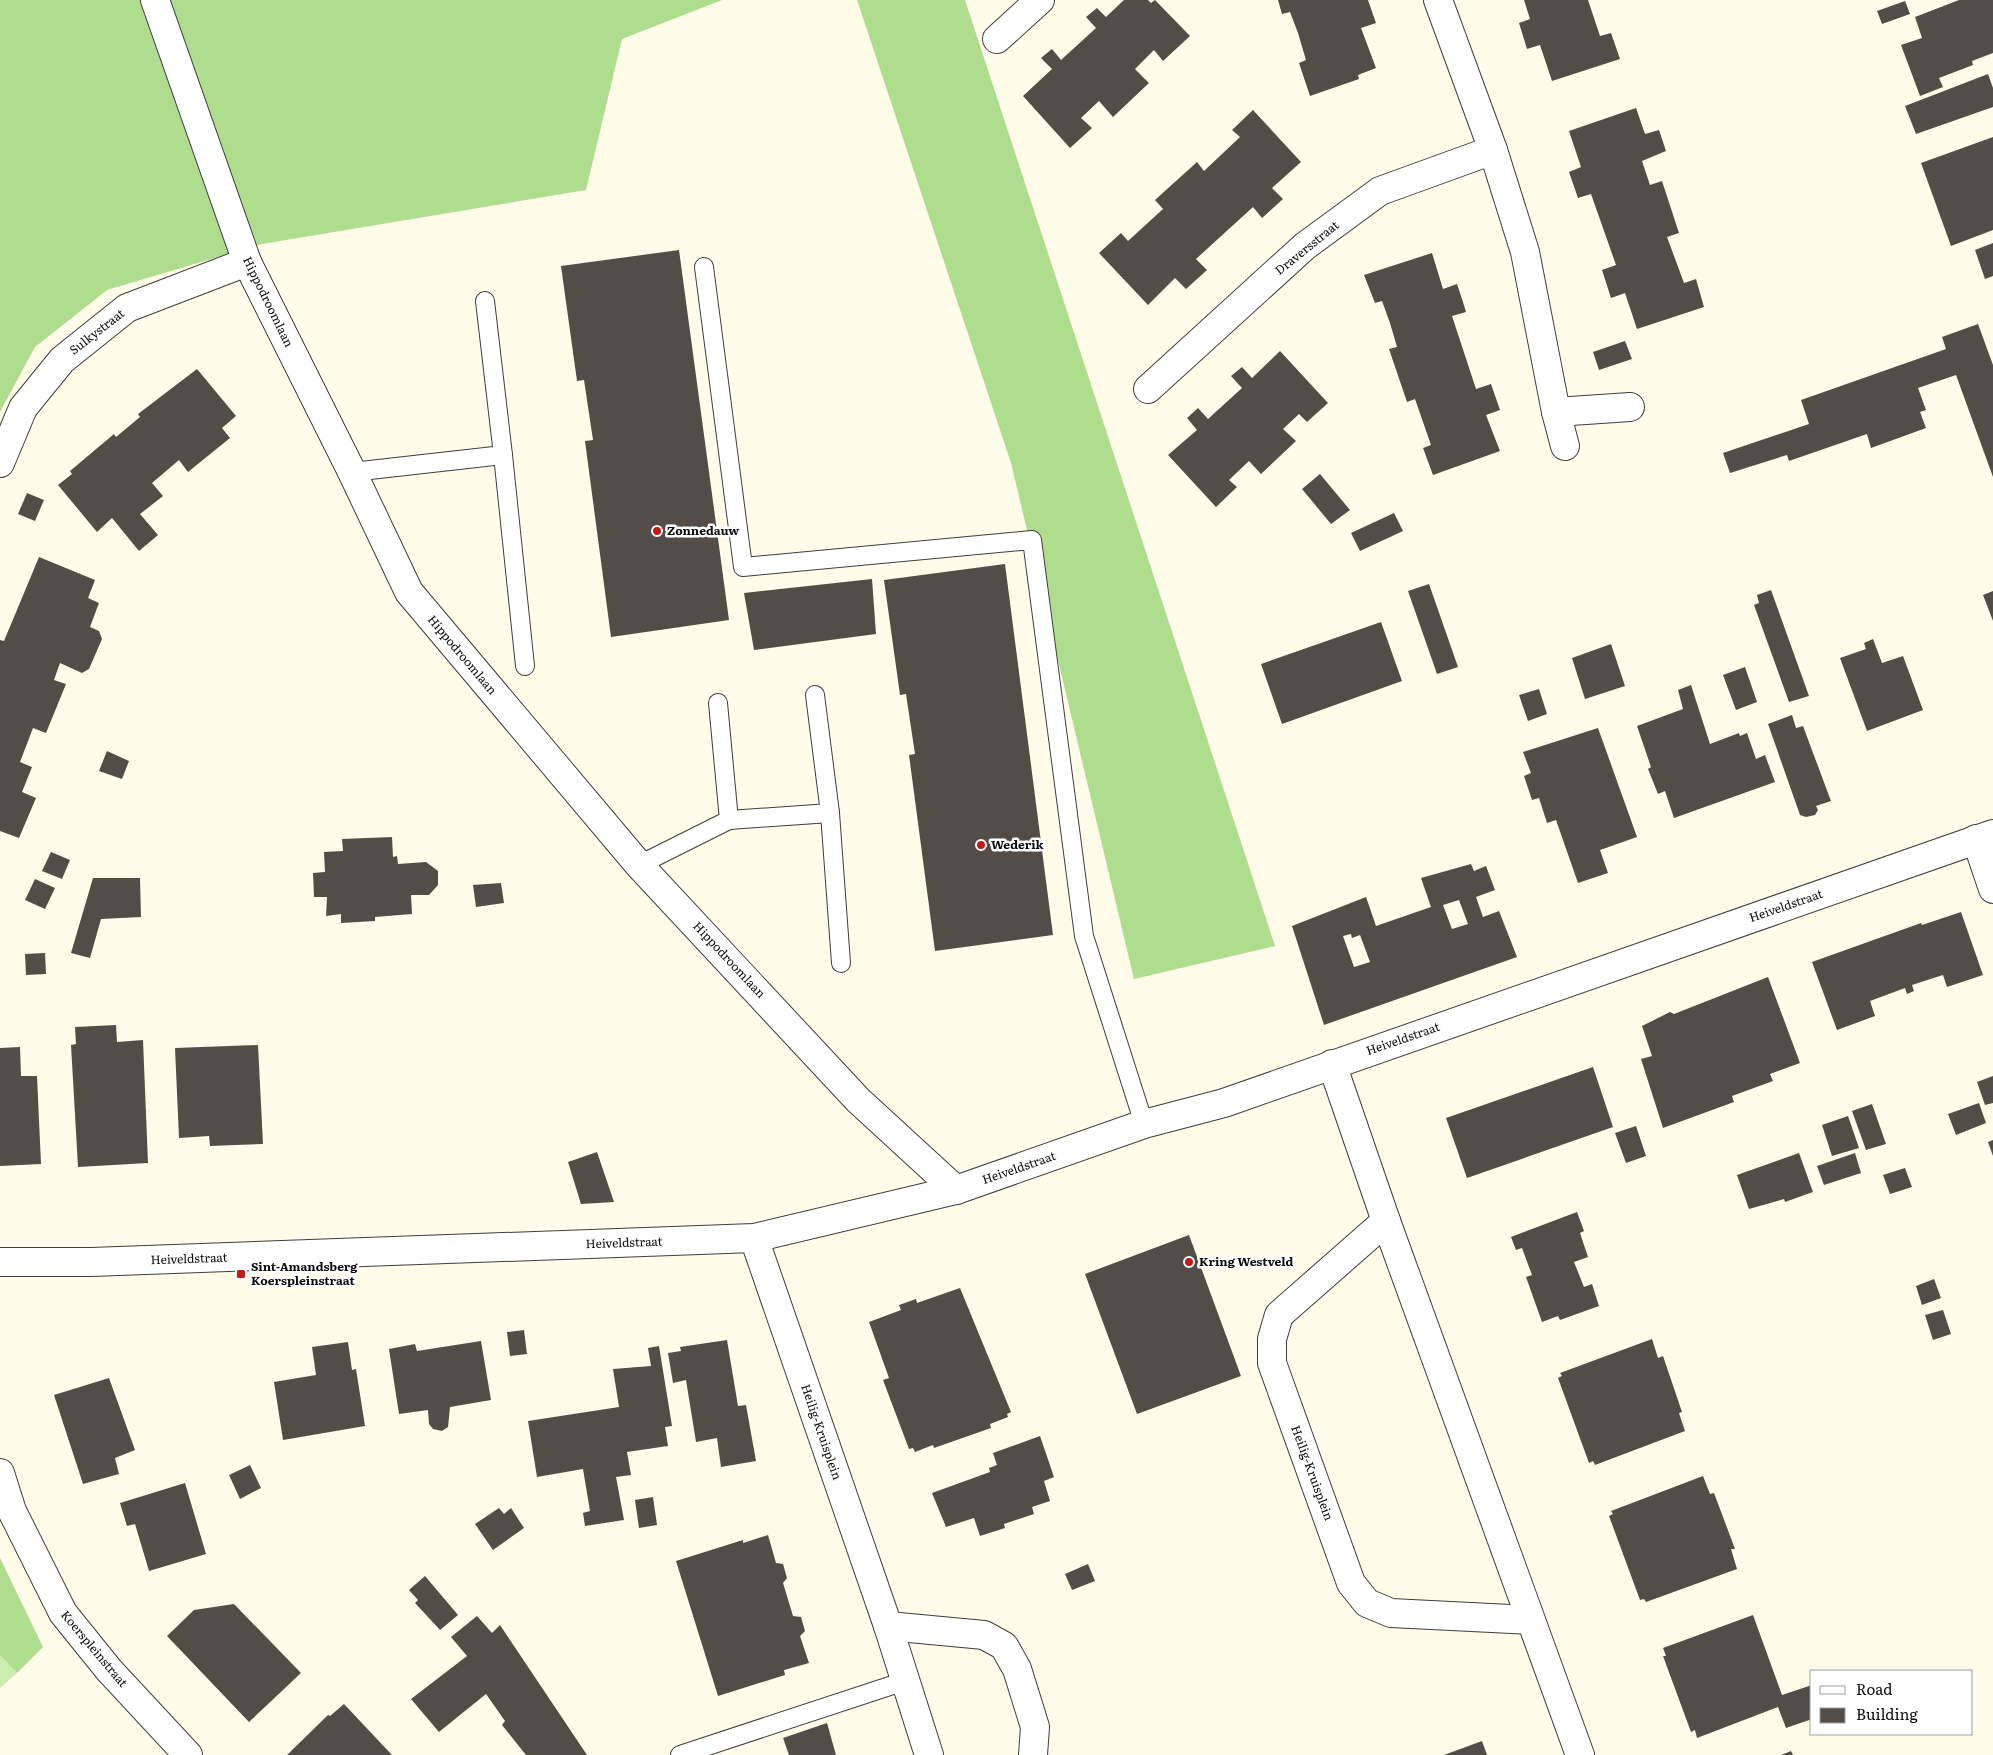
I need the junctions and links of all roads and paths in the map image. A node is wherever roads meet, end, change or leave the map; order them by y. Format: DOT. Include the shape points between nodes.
graph roads {
  1 [pos="155,0"];
  2 [pos="1040,0"];
  3 [pos="1438,0"];
  4 [pos="997,39"];
  5 [pos="1493,150"];
  6 [pos="247,262"];
  7 [pos="704,267"];
  8 [pos="485,301"];
  9 [pos="1148,389"];
  10 [pos="1630,407"];
  11 [pos="1556,412"];
  12 [pos="1565,446"];
  13 [pos="503,455"];
  14 [pos="0,463"];
  15 [pos="352,472"];
  16 [pos="525,666"];
  17 [pos="815,695"];
  18 [pos="718,703"];
  19 [pos="830,813"];
  20 [pos="729,820"];
  21 [pos="1985,837"];
  22 [pos="639,865"];
  23 [pos="1993,889"];
  24 [pos="841,963"];
  25 [pos="1332,1064"];
  26 [pos="1144,1124"];
  27 [pos="956,1190"];
  28 [pos="1386,1221"];
  29 [pos="754,1238"];
  30 [pos="0,1262"];
  31 [pos="0,1473"];
  32 [pos="1530,1620"];
  33 [pos="888,1626"];
  34 [pos="905,1681"];
  35 [pos="188,1755"];
  36 [pos="680,1755"];
  37 [pos="929,1755"];
  38 [pos="1033,1755"];
  39 [pos="1580,1755"];
  1 -- 6 [label="street, Hippodroomlaan"];
  2 -- 4 [label="street"];
  3 -- 5 [label="street"];
  5 -- 9 [label="street, Draversstraat" via="1380,191 1305,246"];
  5 -- 11 [label="street" via="1525,252"];
  6 -- 14 [label="street, Sulkystraat" via="127,308 62,360 23,408"];
  6 -- 15 [label="street, Hippodroomlaan"];
  7 -- 26 [label="lane" via="743,566 1032,540 1084,936"];
  8 -- 13 [label="lane"];
  10 -- 11 [label="street"];
  11 -- 12 [label="street"];
  13 -- 15 [label="lane"];
  13 -- 16 [label="lane"];
  15 -- 22 [label="street, Hippodroomlaan" via="409,592"];
  17 -- 19 [label="lane"];
  18 -- 20 [label="lane"];
  19 -- 20 [label="lane"];
  19 -- 24 [label="lane"];
  20 -- 22 [label="lane"];
  21 -- 23 [label="street"];
  21 -- 25 [label="street, Heiveldstraat"];
  22 -- 27 [label="street, Hippodroomlaan" via="858,1100"];
  25 -- 26 [label="street, Heiveldstraat" via="1224,1102"];
  25 -- 28 [label="street"];
  26 -- 27 [label="street, Heiveldstraat"];
  27 -- 29 [label="street, Heiveldstraat"];
  28 -- 32 [label="street"];
  28 -- 32 [label="street, Heilig-Kruisplein" via="1279,1315 1272,1340 1272,1363 1352,1583 1367,1603 1391,1613"];
  29 -- 30 [label="street, Heiveldstraat" via="91,1262"];
  29 -- 33 [label="street, Heilig-Kruisplein"];
  31 -- 35 [label="street, Koerspleinstraat" via="12,1511 63,1613 109,1670"];
  32 -- 39 [label="street"];
  33 -- 34 [label="street, Heilig-Kruisplein"];
  33 -- 38 [label="street" via="984,1635 1004,1646 1017,1669 1035,1727"];
  34 -- 36 [label="lane"];
  34 -- 37 [label="street, Heilig-Kruisplein"];
}
